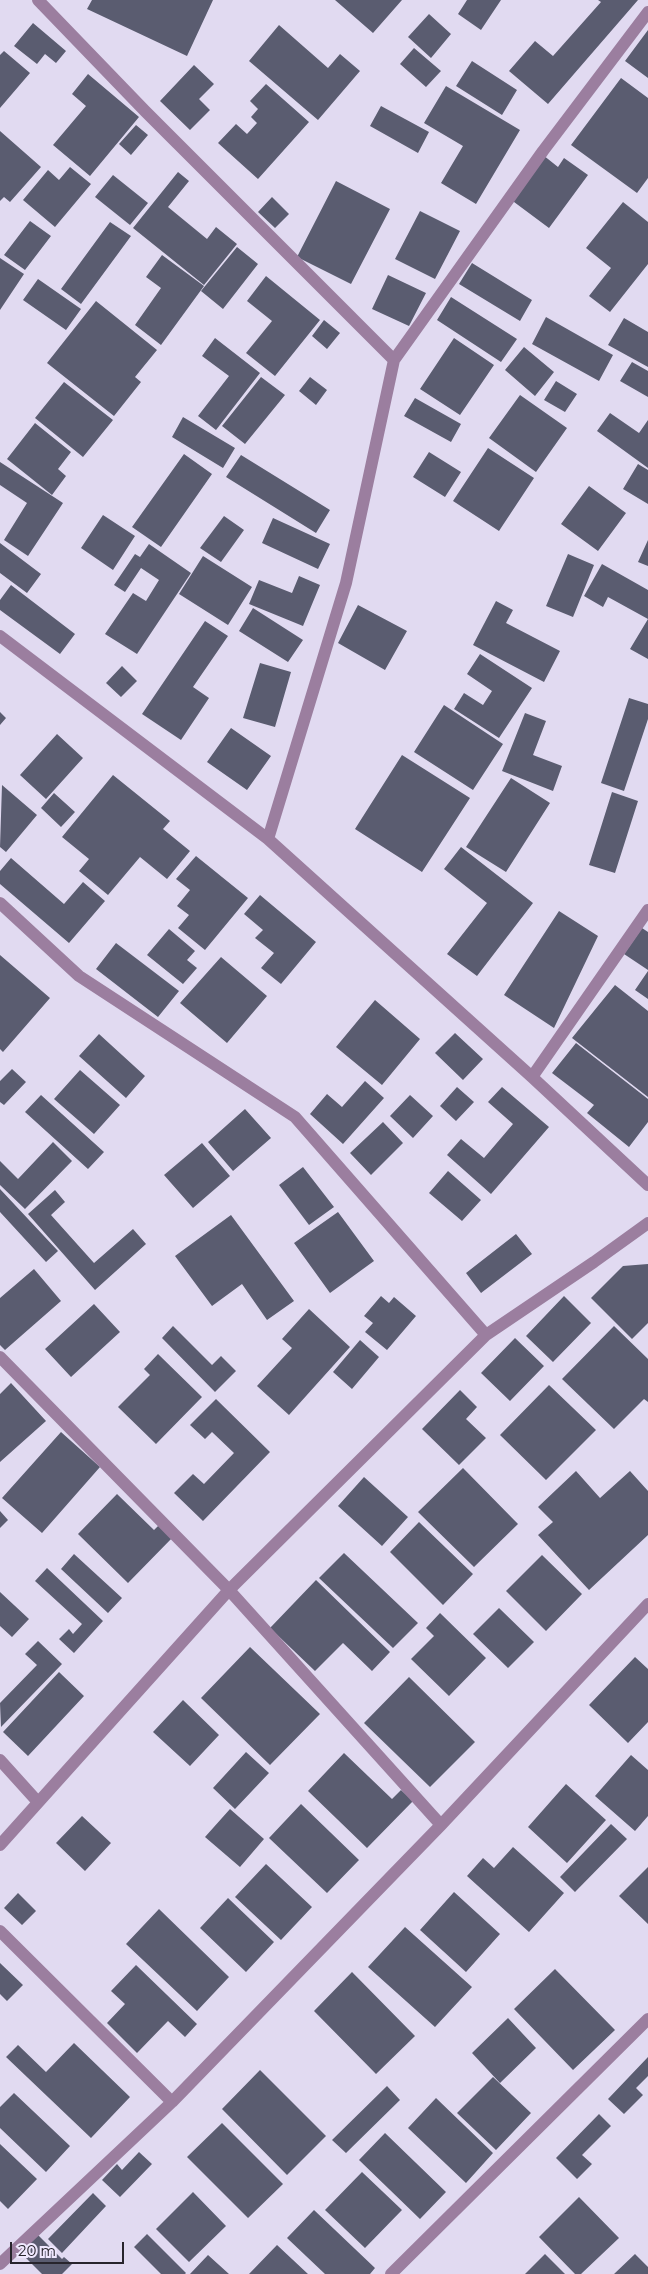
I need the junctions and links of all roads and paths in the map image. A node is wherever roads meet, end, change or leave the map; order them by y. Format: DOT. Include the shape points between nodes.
graph roads {
  1 [pos="38,0"];
  2 [pos="648,12"];
  3 [pos="394,360"];
  4 [pos="0,636"];
  5 [pos="268,839"];
  6 [pos="0,903"];
  7 [pos="648,910"];
  8 [pos="532,1078"];
  9 [pos="648,1185"];
  10 [pos="648,1223"];
  11 [pos="486,1335"];
  12 [pos="0,1357"];
  13 [pos="229,1590"];
  14 [pos="648,1604"];
  15 [pos="0,1760"];
  16 [pos="37,1801"];
  17 [pos="441,1825"];
  18 [pos="0,1844"];
  19 [pos="0,1931"];
  20 [pos="648,2019"];
  21 [pos="172,2102"];
  22 [pos="0,2264"];
  23 [pos="391,2274"];
  1 -- 3 [label="street"];
  2 -- 3 [label="street" via="543,150"];
  3 -- 5 [label="street" via="346,583"];
  4 -- 5 [label="street"];
  5 -- 8 [label="street"];
  6 -- 11 [label="street" via="79,976 295,1117"];
  7 -- 8 [label="street"];
  8 -- 9 [label="street"];
  10 -- 11 [label="street"];
  11 -- 13 [label="street"];
  12 -- 13 [label="street"];
  13 -- 16 [label="street"];
  13 -- 17 [label="street"];
  14 -- 17 [label="street"];
  15 -- 16 [label="street"];
  16 -- 18 [label="street"];
  17 -- 21 [label="street"];
  19 -- 21 [label="street"];
  20 -- 23 [label="street"];
  21 -- 22 [label="street"];
}
